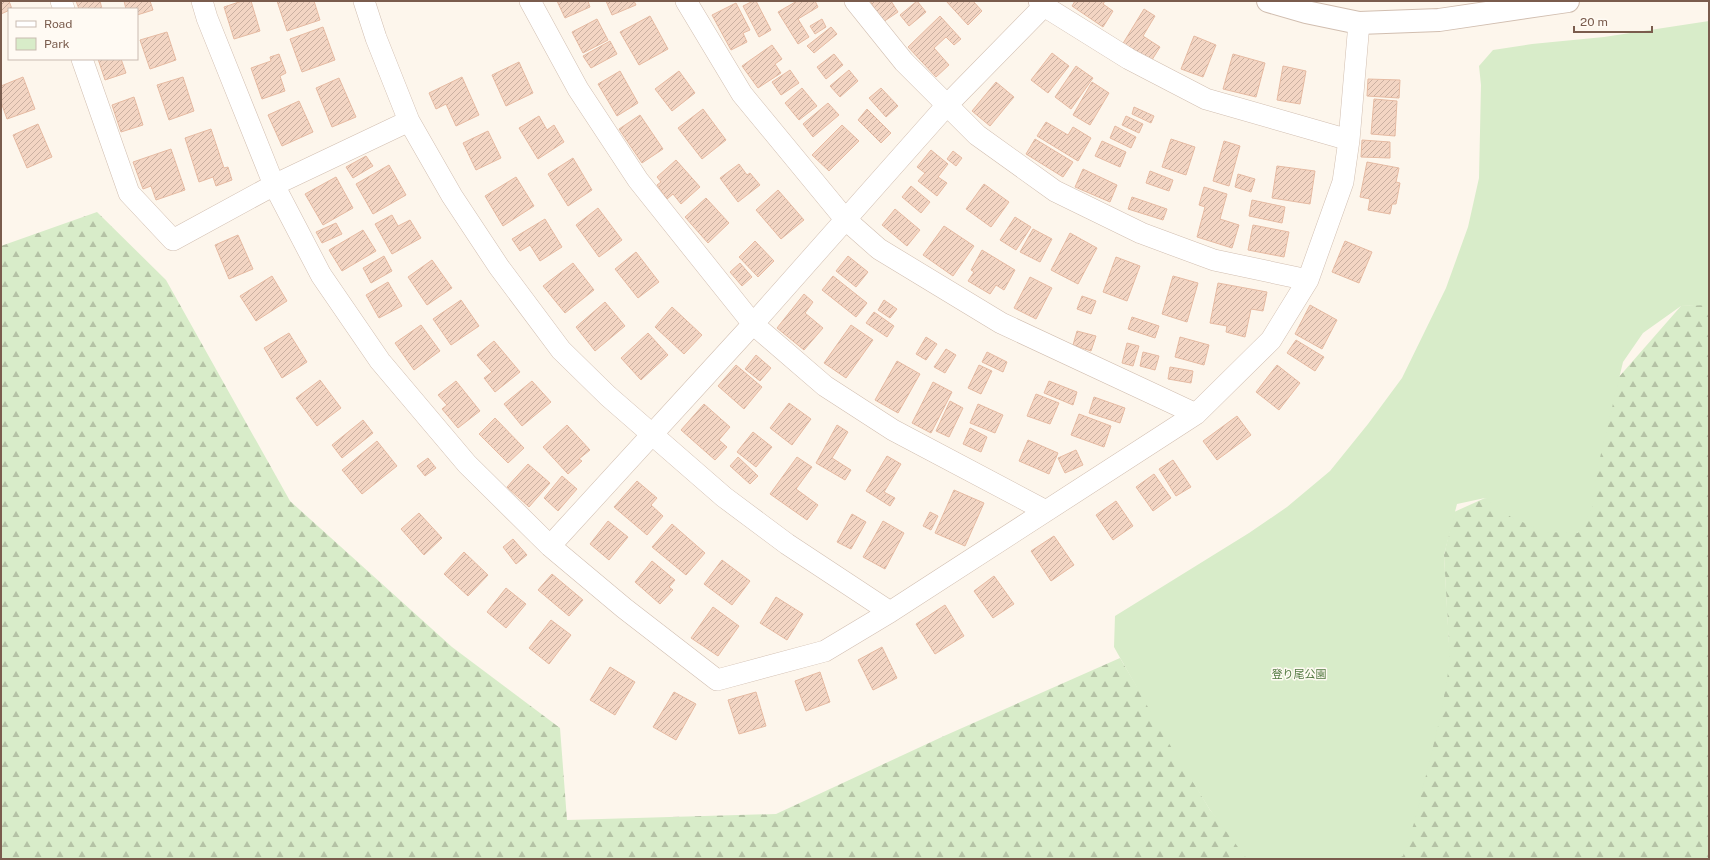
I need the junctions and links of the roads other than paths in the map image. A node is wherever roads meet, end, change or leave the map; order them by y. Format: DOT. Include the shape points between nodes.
graph roads {
  1 [pos="202,1"];
  2 [pos="364,1"];
  3 [pos="530,1"];
  4 [pos="686,1"];
  5 [pos="855,1"];
  6 [pos="1268,1"];
  7 [pos="1568,1"];
  8 [pos="1041,4"];
  9 [pos="1359,23"];
  10 [pos="82,60"];
  11 [pos="947,105"];
  12 [pos="409,121"];
  13 [pos="1350,140"];
  14 [pos="274,185"];
  15 [pos="845,220"];
  16 [pos="1308,280"];
  17 [pos="753,324"];
  18 [pos="1196,414"];
  19 [pos="652,435"];
  20 [pos="1046,511"];
  21 [pos="550,546"];
  22 [pos="890,612"];
  1 -- 14 [label="street"];
  2 -- 12 [label="street"];
  3 -- 17 [label="street" via="578,90 638,180"];
  4 -- 15 [label="street" via="742,94"];
  5 -- 11 [label="street" via="904,62"];
  6 -- 9 [label="street"];
  7 -- 9 [label="street" via="1439,20"];
  8 -- 11 [label="street"];
  8 -- 13 [label="street" via="1129,59 1206,99"];
  9 -- 13 [label="street"];
  10 -- 14 [label="street" via="129,193 173,240"];
  11 -- 15 [label="street"];
  11 -- 16 [label="street" via="977,135 1055,190 1141,233 1214,260"];
  12 -- 14 [label="street"];
  12 -- 19 [label="street" via="452,196 499,267 560,350"];
  13 -- 16 [label="street" via="1343,182"];
  14 -- 21 [label="street" via="321,274 380,361 467,464"];
  15 -- 17 [label="street"];
  15 -- 18 [label="street" via="879,250 1001,323"];
  16 -- 18 [label="street" via="1271,340"];
  17 -- 19 [label="street"];
  17 -- 20 [label="street" via="825,386 893,430"];
  18 -- 20 [label="street"];
  19 -- 21 [label="street"];
  19 -- 22 [label="street" via="724,497 787,544"];
  20 -- 22 [label="street"];
  21 -- 22 [label="street" via="624,608 717,680 825,651"];
}
